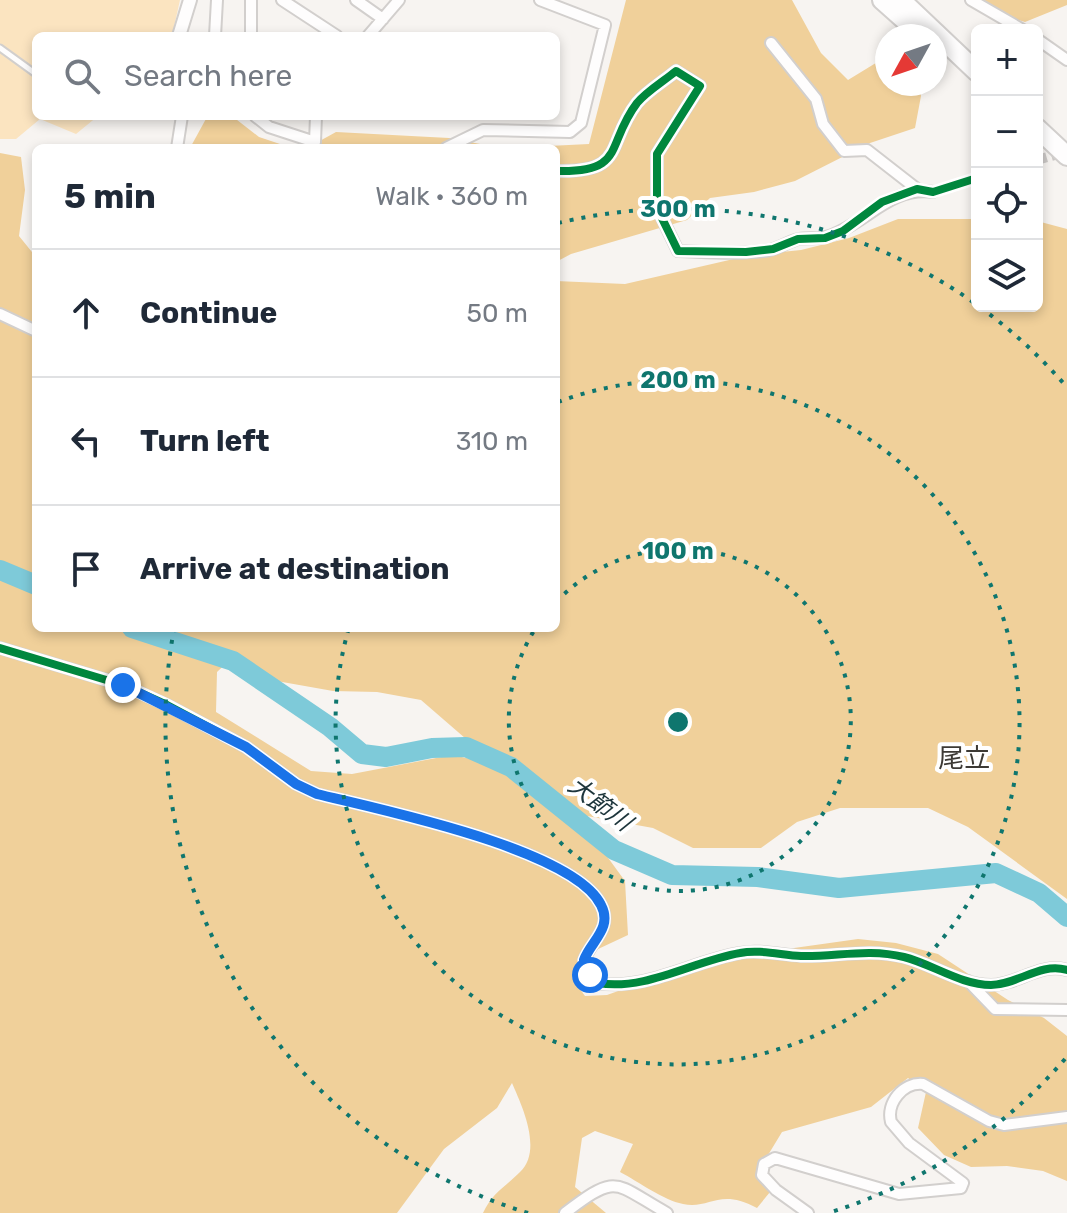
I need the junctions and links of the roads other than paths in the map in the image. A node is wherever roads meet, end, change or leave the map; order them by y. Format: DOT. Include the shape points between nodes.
graph roads {
  1 [pos="190,0"];
  2 [pos="217,0"];
  3 [pos="251,0"];
  4 [pos="282,0"];
  5 [pos="356,0"];
  6 [pos="399,0"];
  7 [pos="540,0"];
  8 [pos="882,0"];
  9 [pos="901,0"];
  10 [pos="971,0"];
  11 [pos="383,19"];
  12 [pos="909,24"];
  13 [pos="1013,24"];
  14 [pos="180,32"];
  15 [pos="215,32"];
  16 [pos="251,32"];
  17 [pos="331,32"];
  18 [pos="372,32"];
  19 [pos="771,43"];
  20 [pos="1043,43"];
  21 [pos="0,48"];
  22 [pos="947,58"];
  23 [pos="1067,60"];
  24 [pos="971,66"];
  25 [pos="32,71"];
  26 [pos="971,80"];
  27 [pos="181,120"];
  28 [pos="260,120"];
  29 [pos="316,120"];
  30 [pos="1043,134"];
  31 [pos="178,144"];
  32 [pos="454,144"];
  33 [pos="1043,147"];
  34 [pos="1067,156"];
  35 [pos="1067,169"];
  36 [pos="560,171"];
  37 [pos="917,189"];
  38 [pos="933,192"];
  39 [pos="0,314"];
  40 [pos="32,329"];
  41 [pos="0,648"];
  42 [pos="1067,970"];
  43 [pos="967,980"];
  44 [pos="1067,1010"];
  45 [pos="1067,1117"];
  46 [pos="565,1213"];
  47 [pos="667,1213"];
  48 [pos="808,1213"];
  1 -- 14 [label="street"];
  2 -- 15 [label="street"];
  3 -- 16 [label="street"];
  4 -- 17 [label="street"];
  5 -- 11 [label="street"];
  6 -- 11 [label="street"];
  7 -- 32 [label="street" via="605,25 581,123 570,132 483,130"];
  8 -- 12 [label="highway"];
  9 -- 24 [label="highway"];
  10 -- 13 [label="street"];
  11 -- 18 [label="street"];
  19 -- 37 [label="street" via="816,99 823,124 844,151 867,150"];
  20 -- 23 [label="street"];
  21 -- 25 [label="lane"];
  22 -- 26 [label="highway"];
  27 -- 31 [label="street"];
  28 -- 29 [label="street" via="315,142"];
  30 -- 34 [label="highway"];
  33 -- 35 [label="highway"];
  36 -- 37 [label="street" via="584,172 613,155 638,102 676,71 700,86 657,154 657,208 678,251 746,252 825,238 882,202"];
  37 -- 38 [label="street"];
  39 -- 40 [label="street"];
  41 -- 43 [label="street" via="123,685 167,705 246,747 317,794 456,829 516,849 559,871 602,906 601,934 584,960 598,983 612,986 655,978 743,952 805,956 861,950 903,957"];
  42 -- 43 [label="street" via="1038,971 994,985"];
  43 -- 44 [label="street" via="995,1009"];
  45 -- 48 [label="street" via="1004,1125 914,1083 892,1104 891,1122 909,1143 963,1183 961,1188 899,1194 775,1158 764,1164 762,1175"];
  46 -- 47 [label="street" via="596,1189 617,1184"];
}
